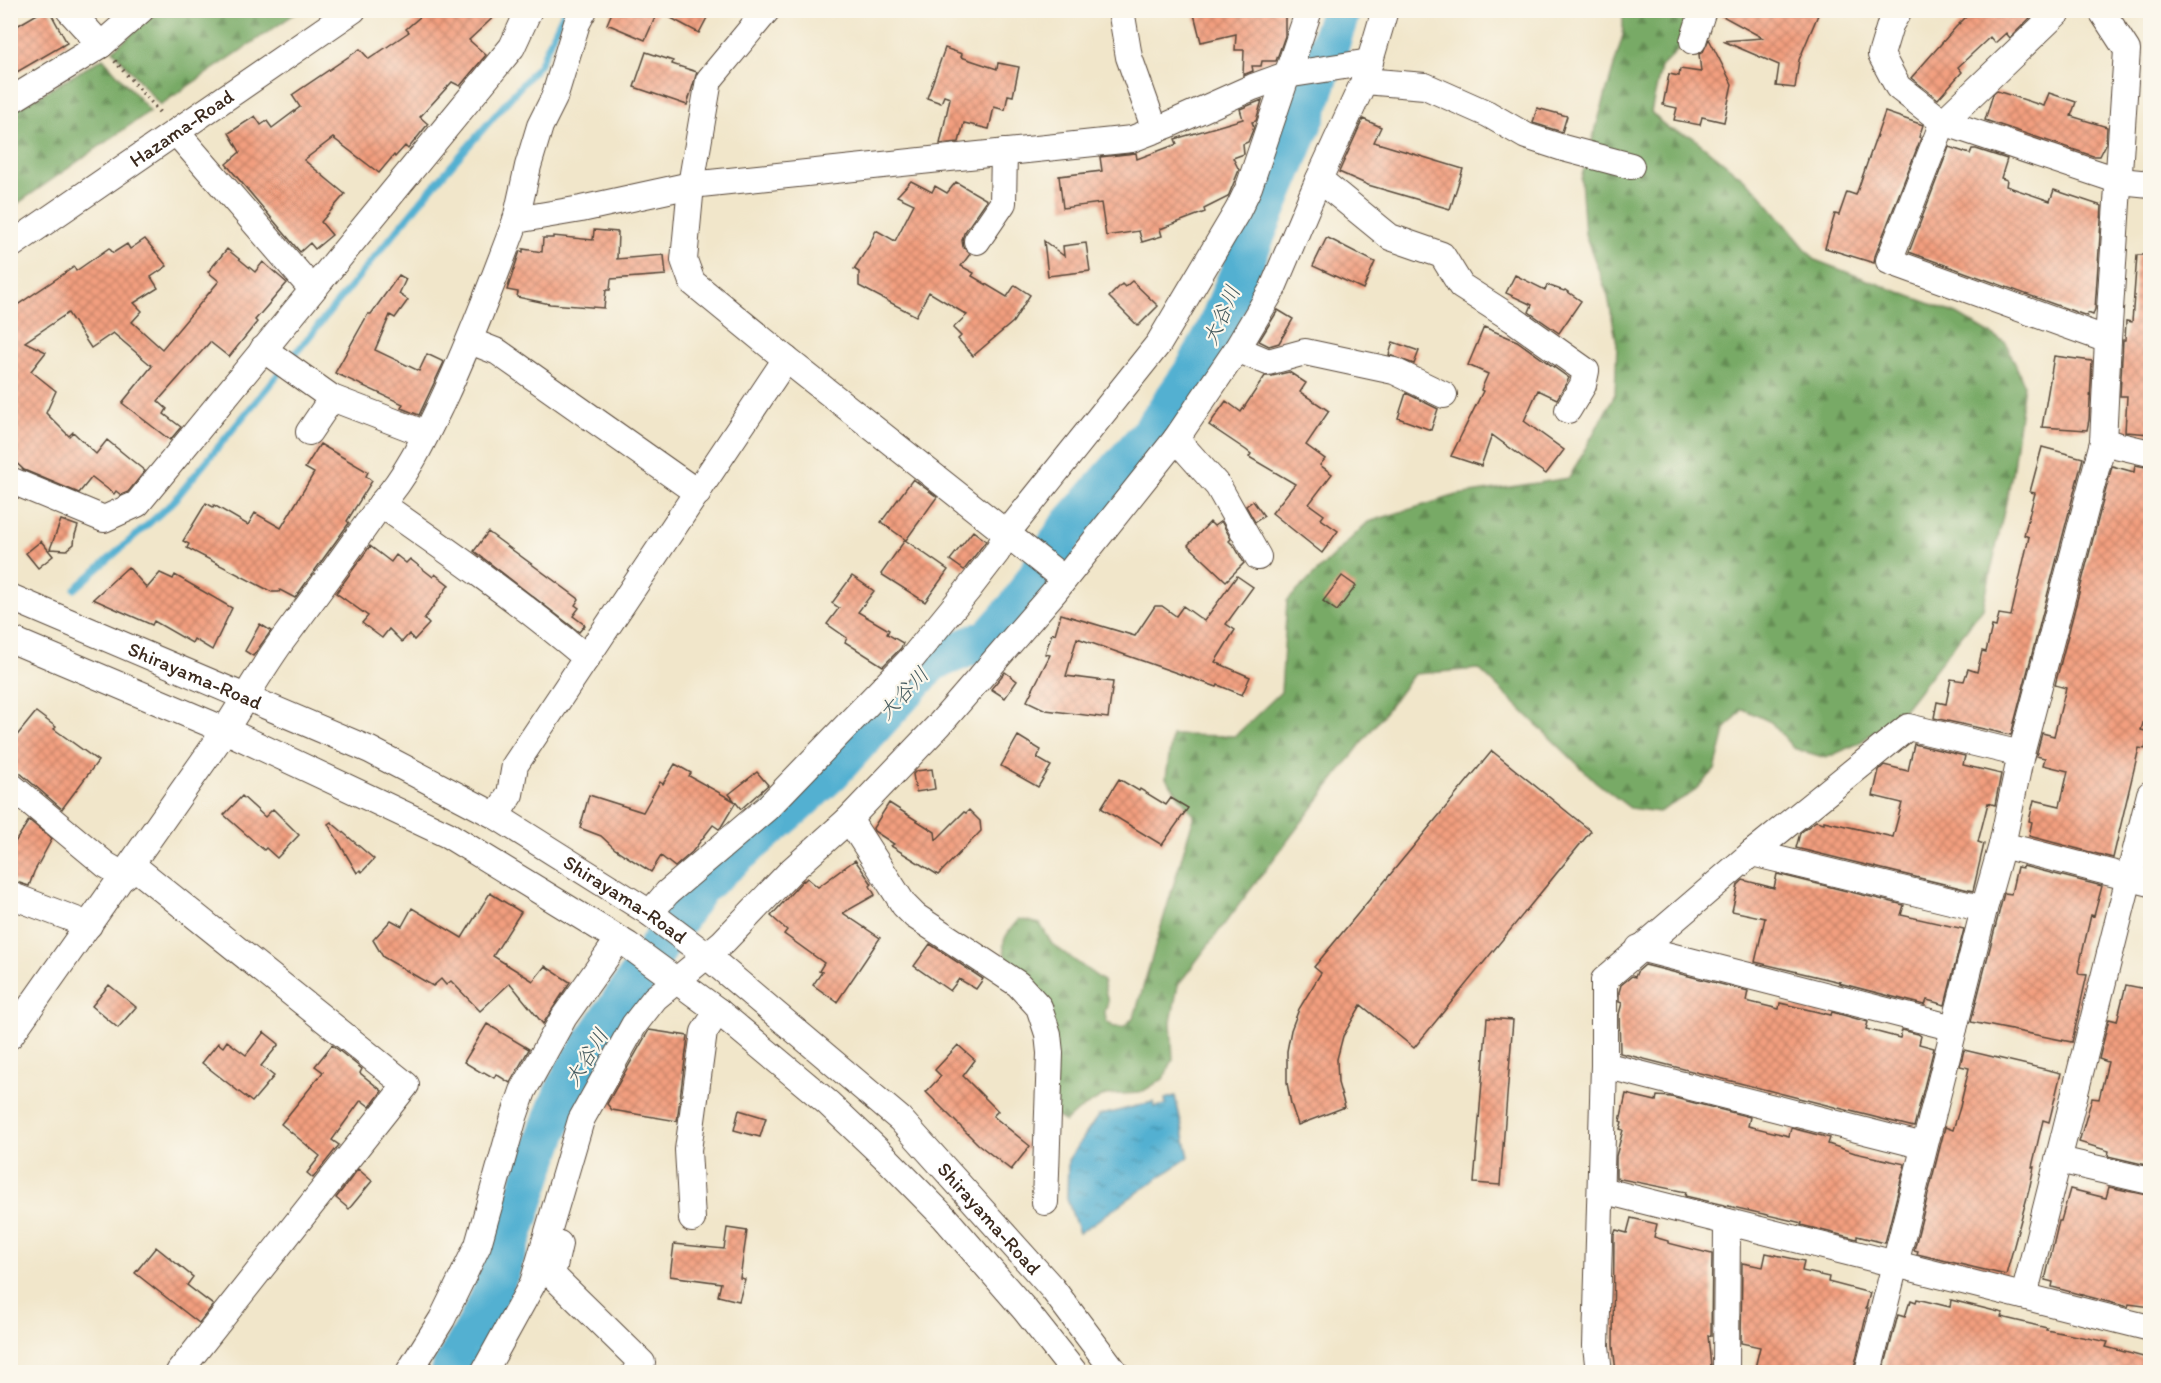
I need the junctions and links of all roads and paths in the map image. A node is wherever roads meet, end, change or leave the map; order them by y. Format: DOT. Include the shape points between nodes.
graph roads {
  1 [pos="69,10"];
  2 [pos="141,10"];
  3 [pos="352,10"];
  4 [pos="529,10"];
  5 [pos="584,10"];
  6 [pos="767,10"];
  7 [pos="1121,10"];
  8 [pos="1309,10"];
  9 [pos="1385,10"];
  10 [pos="1703,10"];
  11 [pos="1899,10"];
  12 [pos="2060,10"];
  13 [pos="2101,10"];
  14 [pos="1693,40"];
  15 [pos="101,45"];
  16 [pos="1363,69"];
  17 [pos="1289,75"];
  18 [pos="10,100"];
  19 [pos="168,122"];
  20 [pos="1943,122"];
  21 [pos="1155,130"];
  22 [pos="1004,152"];
  23 [pos="1631,166"];
  24 [pos="1319,179"];
  25 [pos="2120,181"];
  26 [pos="2151,184"];
  27 [pos="691,185"];
  28 [pos="516,220"];
  29 [pos="977,241"];
  30 [pos="10,246"];
  31 [pos="312,289"];
  32 [pos="2108,340"];
  33 [pos="470,341"];
  34 [pos="1237,349"];
  35 [pos="278,359"];
  36 [pos="786,359"];
  37 [pos="1444,395"];
  38 [pos="332,398"];
  39 [pos="1568,410"];
  40 [pos="309,432"];
  41 [pos="426,435"];
  42 [pos="1176,439"];
  43 [pos="2103,442"];
  44 [pos="2151,453"];
  45 [pos="10,480"];
  46 [pos="698,493"];
  47 [pos="381,504"];
  48 [pos="1011,536"];
  49 [pos="1258,557"];
  50 [pos="1061,576"];
  51 [pos="10,597"];
  52 [pos="10,639"];
  53 [pos="586,658"];
  54 [pos="245,696"];
  55 [pos="225,730"];
  56 [pos="2021,754"];
  57 [pos="10,785"];
  58 [pos="2151,794"];
  59 [pos="496,816"];
  60 [pos="848,820"];
  61 [pos="2002,845"];
  62 [pos="1752,853"];
  63 [pos="128,870"];
  64 [pos="2140,880"];
  65 [pos="10,895"];
  66 [pos="1984,909"];
  67 [pos="652,915"];
  68 [pos="89,925"];
  69 [pos="623,942"];
  70 [pos="1639,948"];
  71 [pos="702,952"];
  72 [pos="673,978"];
  73 [pos="718,1011"];
  74 [pos="1954,1028"];
  75 [pos="10,1036"];
  76 [pos="1604,1065"];
  77 [pos="1924,1146"];
  78 [pos="2059,1160"];
  79 [pos="566,1168"];
  80 [pos="2151,1181"];
  81 [pos="1601,1190"];
  82 [pos="1045,1202"];
  83 [pos="692,1218"];
  84 [pos="1727,1222"];
  85 [pos="1896,1263"];
  86 [pos="2024,1296"];
  87 [pos="2151,1328"];
  88 [pos="179,1372"];
  89 [pos="410,1372"];
  90 [pos="484,1372"];
  91 [pos="635,1372"];
  92 [pos="1074,1372"];
  93 [pos="1115,1372"];
  94 [pos="1599,1372"];
  95 [pos="1726,1372"];
  96 [pos="1868,1372"];
  1 -- 15 [label="street"];
  2 -- 15 [label="street"];
  3 -- 19 [label="street, Hazama-Road"];
  4 -- 31 [label="street" via="512,47"];
  5 -- 28 [label="street" via="554,98 540,126"];
  6 -- 27 [label="street" via="709,80"];
  7 -- 21 [label="street" via="1129,57"];
  8 -- 17 [label="street"];
  9 -- 16 [label="street"];
  10 -- 14 [label="street"];
  11 -- 20 [label="street" via="1881,55 1898,87"];
  12 -- 20 [label="street"];
  13 -- 25 [label="street" via="2127,50"];
  15 -- 18 [label="street"];
  15 -- 19 [label="path"];
  16 -- 17 [label="street"];
  16 -- 23 [label="street" via="1425,86 1526,136"];
  16 -- 24 [label="street"];
  17 -- 21 [label="street"];
  17 -- 48 [label="street" via="1239,210 1159,343"];
  19 -- 30 [label="street, Hazama-Road"];
  19 -- 31 [label="street"];
  20 -- 25 [label="street"];
  20 -- 32 [label="street" via="1889,261"];
  21 -- 22 [label="street" via="1132,139"];
  22 -- 27 [label="street"];
  22 -- 29 [label="street" via="1003,203"];
  24 -- 34 [label="street" via="1272,290"];
  24 -- 39 [label="street" via="1390,237 1442,255 1461,286 1586,371 1583,385"];
  25 -- 26 [label="street"];
  25 -- 32 [label="street"];
  27 -- 28 [label="street"];
  27 -- 36 [label="street" via="684,260 692,282"];
  28 -- 33 [label="street"];
  31 -- 35 [label="street"];
  32 -- 43 [label="street"];
  33 -- 41 [label="street"];
  33 -- 46 [label="street" via="498,352"];
  34 -- 37 [label="street" via="1268,362 1305,352 1394,370"];
  34 -- 42 [label="street"];
  35 -- 38 [label="street"];
  35 -- 45 [label="street" via="137,504 104,519"];
  36 -- 46 [label="street"];
  36 -- 48 [label="street"];
  38 -- 40 [label="street"];
  38 -- 41 [label="street"];
  41 -- 47 [label="street"];
  42 -- 49 [label="street" via="1218,486"];
  42 -- 50 [label="street"];
  43 -- 44 [label="street"];
  43 -- 56 [label="street"];
  46 -- 53 [label="street"];
  47 -- 53 [label="street" via="539,617"];
  47 -- 54 [label="street"];
  48 -- 50 [label="street"];
  48 -- 67 [label="street" via="913,657 767,808 667,893"];
  50 -- 60 [label="street" via="939,725"];
  51 -- 54 [label="street, Shirayama-Road"];
  52 -- 55 [label="street, Shirayama-Road"];
  53 -- 59 [label="street" via="515,765 510,794"];
  54 -- 55 [label="street"];
  54 -- 59 [label="street, Shirayama-Road" via="370,750"];
  55 -- 63 [label="street"];
  55 -- 69 [label="street, Shirayama-Road" via="448,835"];
  56 -- 61 [label="street"];
  56 -- 62 [label="street" via="1908,727"];
  57 -- 63 [label="street" via="106,865"];
  58 -- 64 [label="street"];
  59 -- 67 [label="street, Shirayama-Road"];
  60 -- 71 [label="street"];
  60 -- 82 [label="street" via="915,916 1018,984 1040,1007 1050,1053"];
  61 -- 64 [label="street"];
  61 -- 66 [label="street"];
  62 -- 66 [label="street"];
  62 -- 70 [label="street"];
  63 -- 68 [label="street"];
  63 -- 88 [label="street" via="406,1085"];
  64 -- 78 [label="street"];
  65 -- 68 [label="street"];
  66 -- 74 [label="street"];
  67 -- 71 [label="street, Shirayama-Road"];
  68 -- 75 [label="street"];
  69 -- 72 [label="street, Shirayama-Road"];
  69 -- 89 [label="street" via="564,1017 523,1091 478,1245 442,1319"];
  70 -- 74 [label="street"];
  70 -- 76 [label="street" via="1604,980"];
  71 -- 72 [label="street"];
  71 -- 93 [label="street, Shirayama-Road" via="900,1119 1053,1288"];
  72 -- 73 [label="street, Shirayama-Road"];
  72 -- 79 [label="street" via="634,1024 581,1120"];
  73 -- 83 [label="street" via="704,1032 688,1150"];
  73 -- 92 [label="street, Shirayama-Road" via="828,1103 887,1159 945,1218"];
  74 -- 77 [label="street"];
  76 -- 77 [label="street"];
  76 -- 81 [label="street"];
  77 -- 85 [label="street"];
  78 -- 80 [label="street"];
  78 -- 86 [label="street"];
  79 -- 90 [label="street" via="533,1283"];
  79 -- 91 [label="street" via="570,1198 552,1275 642,1363"];
  81 -- 84 [label="street"];
  81 -- 94 [label="street" via="1596,1346"];
  84 -- 85 [label="street"];
  84 -- 95 [label="street"];
  85 -- 86 [label="street"];
  85 -- 96 [label="street"];
  86 -- 87 [label="street"];
}
